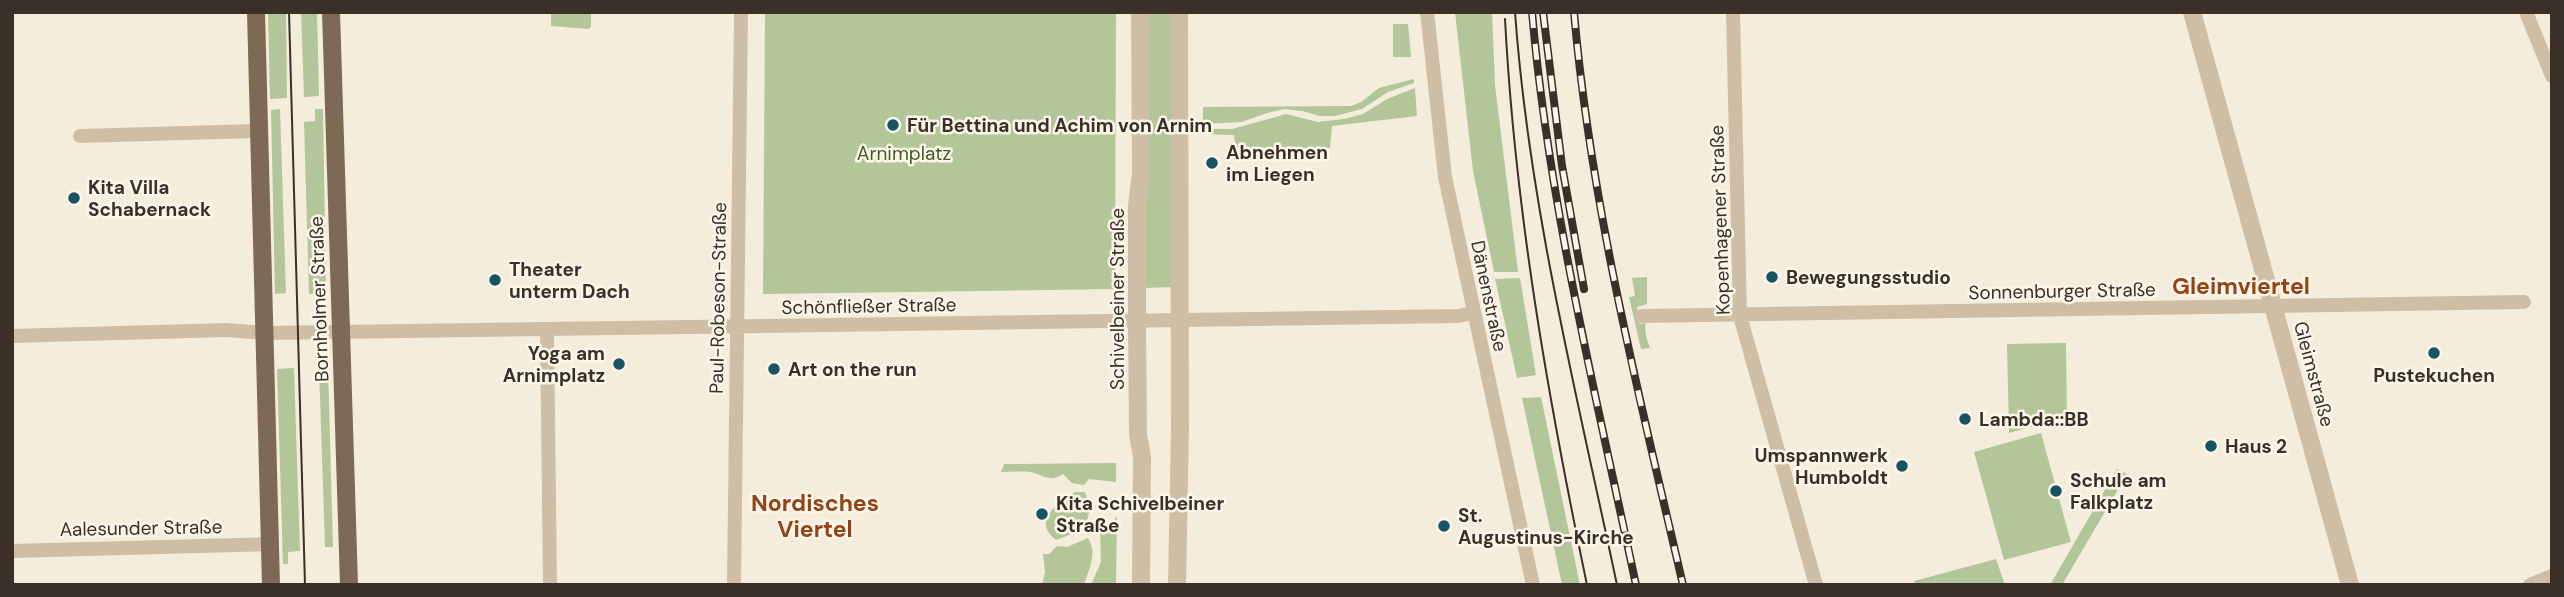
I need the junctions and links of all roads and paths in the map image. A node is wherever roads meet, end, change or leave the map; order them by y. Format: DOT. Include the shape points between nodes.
graph roads {
  1 [pos="256,12"];
  2 [pos="331,12"];
  3 [pos="741,12"];
  4 [pos="1140,12"];
  5 [pos="1179,12"];
  6 [pos="1427,12"];
  7 [pos="1733,12"];
  8 [pos="2192,12"];
  9 [pos="2526,12"];
  10 [pos="2552,76"];
  11 [pos="259,131"];
  12 [pos="80,136"];
  13 [pos="2524,302"];
  14 [pos="2274,307"];
  15 [pos="1473,313"];
  16 [pos="1642,316"];
  17 [pos="1741,316"];
  18 [pos="1137,322"];
  19 [pos="1180,322"];
  20 [pos="736,327"];
  21 [pos="547,329"];
  22 [pos="342,332"];
  23 [pos="265,333"];
  24 [pos="12,336"];
  25 [pos="270,544"];
  26 [pos="12,551"];
  27 [pos="2552,576"];
  28 [pos="271,585"];
  29 [pos="349,585"];
  30 [pos="550,585"];
  31 [pos="734,585"];
  32 [pos="1142,585"];
  33 [pos="1177,585"];
  34 [pos="1533,585"];
  35 [pos="1816,585"];
  36 [pos="2350,585"];
  37 [pos="2530,585"];
  1 -- 11 [label="main road"];
  2 -- 22 [label="main road, Bornholmer Straße"];
  3 -- 20 [label="street, Paul-Robeson-Straße"];
  4 -- 18 [label="street, Schivelbeiner Straße"];
  5 -- 19 [label="street"];
  6 -- 15 [label="street, Dänenstraße" via="1445,177"];
  7 -- 17 [label="street, Kopenhagener Straße"];
  8 -- 14 [label="street, Gleimstraße"];
  9 -- 10 [label="street"];
  11 -- 12 [label="street"];
  11 -- 23 [label="main road"];
  13 -- 14 [label="street, Sonnenburger Straße"];
  14 -- 17 [label="street, Sonnenburger Straße"];
  14 -- 36 [label="street, Gleimstraße"];
  15 -- 19 [label="street, Schönfließer Straße"];
  15 -- 34 [label="street, Dänenstraße"];
  16 -- 17 [label="street, Sonnenburger Straße"];
  17 -- 35 [label="street, Kopenhagener Straße"];
  18 -- 19 [label="street, Schönfließer Straße"];
  18 -- 20 [label="street, Schönfließer Straße"];
  18 -- 32 [label="street, Schivelbeiner Straße"];
  19 -- 33 [label="street"];
  20 -- 21 [label="street, Schönfließer Straße"];
  20 -- 31 [label="street, Paul-Robeson-Straße"];
  21 -- 22 [label="street, Schönfließer Straße"];
  21 -- 30 [label="street"];
  22 -- 23 [label="street, Schönfließer Straße"];
  22 -- 29 [label="main road, Bornholmer Straße"];
  23 -- 24 [label="street, Schönfließer Straße"];
  23 -- 25 [label="main road"];
  25 -- 26 [label="street, Aalesunder Straße"];
  25 -- 28 [label="main road"];
  27 -- 37 [label="street"];
}
